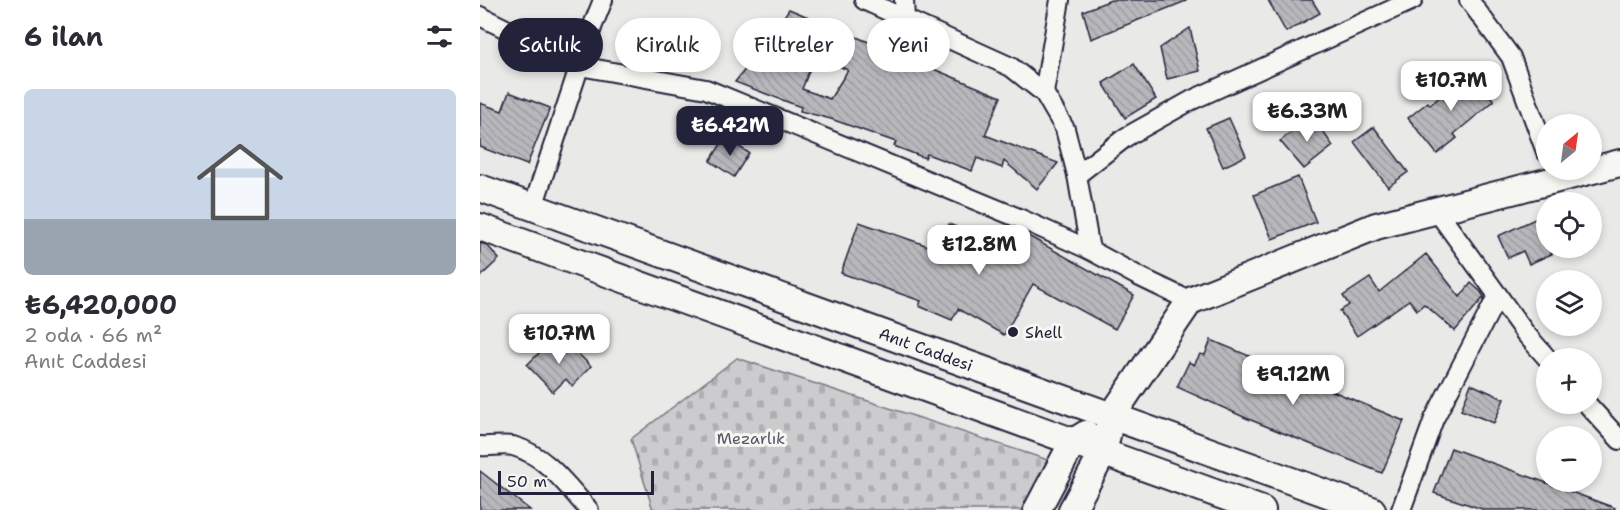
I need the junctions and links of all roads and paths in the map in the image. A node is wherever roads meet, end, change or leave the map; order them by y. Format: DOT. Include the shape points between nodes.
graph roads {
  1 [pos="603,0"];
  2 [pos="864,0"];
  3 [pos="904,0"];
  4 [pos="1060,0"];
  5 [pos="1413,0"];
  6 [pos="1469,0"];
  7 [pos="480,16"];
  8 [pos="596,18"];
  9 [pos="903,18"];
  10 [pos="905,18"];
  11 [pos="498,25"];
  12 [pos="950,39"];
  13 [pos="603,70"];
  14 [pos="578,72"];
  15 [pos="1044,93"];
  16 [pos="1536,125"];
  17 [pos="1620,163"];
  18 [pos="1602,166"];
  19 [pos="1077,175"];
  20 [pos="1536,180"];
  21 [pos="480,188"];
  22 [pos="533,207"];
  23 [pos="1437,210"];
  24 [pos="480,226"];
  25 [pos="1090,250"];
  26 [pos="1498,295"];
  27 [pos="1190,301"];
  28 [pos="1538,348"];
  29 [pos="1596,414"];
  30 [pos="1111,417"];
  31 [pos="1620,440"];
  32 [pos="1073,442"];
  33 [pos="480,446"];
  34 [pos="1102,453"];
  35 [pos="589,510"];
  36 [pos="1037,510"];
  37 [pos="1072,510"];
  38 [pos="1262,510"];
  39 [pos="1372,510"];
  40 [pos="1401,510"];
  1 -- 8 [label="street"];
  2 -- 9 [label="street"];
  3 -- 10 [label="street"];
  4 -- 15 [label="street"];
  5 -- 19 [label="street" via="1192,100 1126,137"];
  6 -- 16 [label="street" via="1511,57"];
  7 -- 11 [label="street"];
  12 -- 15 [label="street" via="1011,67"];
  13 -- 25 [label="street" via="706,90"];
  14 -- 22 [label="street"];
  15 -- 19 [label="street" via="1065,129"];
  17 -- 18 [label="main road"];
  19 -- 25 [label="street"];
  20 -- 23 [label="main road"];
  21 -- 22 [label="main road, Anıt Caddesi"];
  22 -- 30 [label="main road, Anıt Caddesi"];
  23 -- 26 [label="street"];
  23 -- 27 [label="main road" via="1376,226"];
  24 -- 32 [label="main road"];
  25 -- 27 [label="street"];
  26 -- 28 [label="street"];
  26 -- 40 [label="street" via="1434,419"];
  27 -- 30 [label="main road"];
  29 -- 31 [label="street"];
  30 -- 32 [label="main road"];
  30 -- 34 [label="main road"];
  30 -- 39 [label="main road, Anıt Caddesi"];
  32 -- 34 [label="main road"];
  32 -- 36 [label="main road"];
  33 -- 35 [label="street" via="511,446 530,453 545,463"];
  34 -- 37 [label="main road"];
  34 -- 38 [label="main road"];
}
